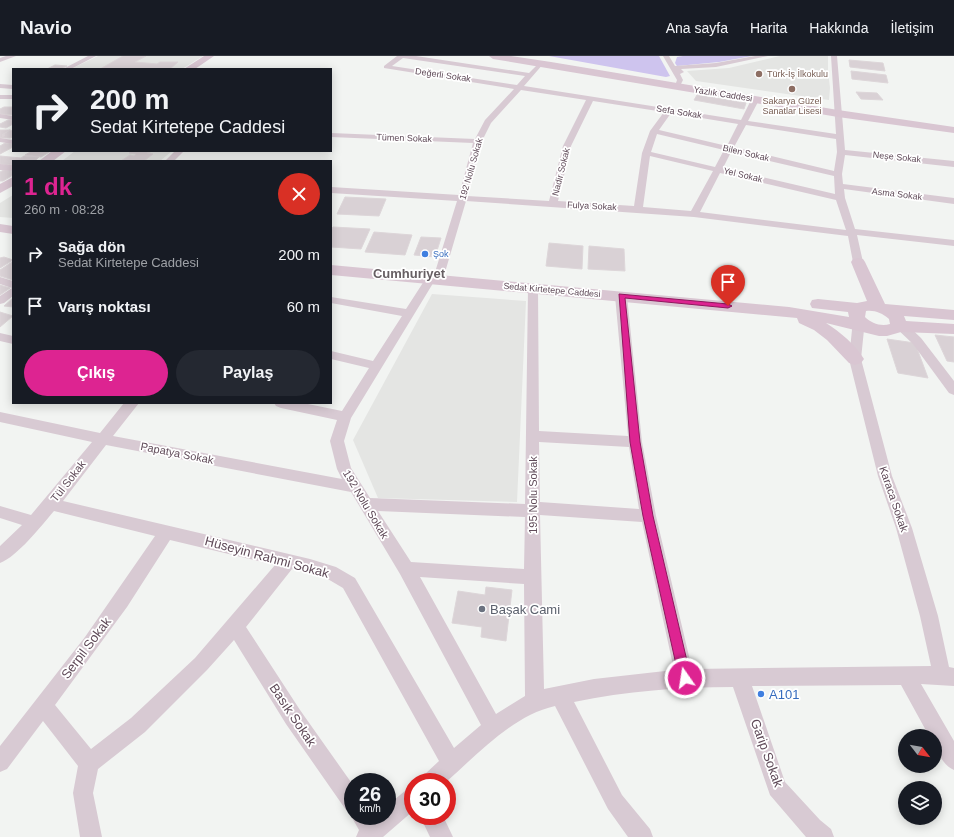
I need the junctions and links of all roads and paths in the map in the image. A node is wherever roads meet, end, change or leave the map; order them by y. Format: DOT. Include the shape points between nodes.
graph roads {
  1 [pos="13,56"];
  2 [pos="93,56"];
  3 [pos="210,56"];
  4 [pos="402,56"];
  5 [pos="493,56"];
  6 [pos="668,56"];
  7 [pos="765,56"];
  8 [pos="834,56"];
  9 [pos="74,57"];
  10 [pos="0,60"];
  11 [pos="85,60"];
  12 [pos="540,63"];
  13 [pos="68,68"];
  14 [pos="191,68"];
  15 [pos="673,68"];
  16 [pos="530,75"];
  17 [pos="679,83"];
  18 [pos="688,84"];
  19 [pos="0,86"];
  20 [pos="519,86"];
  21 [pos="12,87"];
  22 [pos="0,97"];
  23 [pos="12,98"];
  24 [pos="591,98"];
  25 [pos="755,100"];
  26 [pos="668,111"];
  27 [pos="844,113"];
  28 [pos="0,116"];
  29 [pos="12,118"];
  30 [pos="743,123"];
  31 [pos="954,130"];
  32 [pos="654,131"];
  33 [pos="332,135"];
  34 [pos="840,139"];
  35 [pos="0,140"];
  36 [pos="478,141"];
  37 [pos="12,142"];
  38 [pos="729,149"];
  39 [pos="58,152"];
  40 [pos="179,152"];
  41 [pos="841,152"];
  42 [pos="646,153"];
  43 [pos="46,160"];
  44 [pos="170,160"];
  45 [pos="954,164"];
  46 [pos="0,167"];
  47 [pos="12,168"];
  48 [pos="718,169"];
  49 [pos="838,174"];
  50 [pos="12,182"];
  51 [pos="839,186"];
  52 [pos="0,189"];
  53 [pos="332,190"];
  54 [pos="840,198"];
  55 [pos="462,199"];
  56 [pos="954,201"];
  57 [pos="553,204"];
  58 [pos="638,209"];
  59 [pos="694,214"];
  60 [pos="0,228"];
  61 [pos="12,230"];
  62 [pos="852,233"];
  63 [pos="0,240"];
  64 [pos="12,241"];
  65 [pos="954,243"];
  66 [pos="332,260"];
  67 [pos="858,262"];
  68 [pos="332,270"];
  69 [pos="435,274"];
  70 [pos="0,280"];
  71 [pos="12,285"];
  72 [pos="534,289"];
  73 [pos="12,292"];
  74 [pos="621,296"];
  75 [pos="332,300"];
  76 [pos="0,301"];
  77 [pos="789,312"];
  78 [pos="408,314"];
  79 [pos="867,315"];
  80 [pos="954,315"];
  81 [pos="900,325"];
  82 [pos="954,329"];
  83 [pos="0,337"];
  84 [pos="12,340"];
  85 [pos="332,355"];
  86 [pos="855,359"];
  87 [pos="377,366"];
  88 [pos="954,390"];
  89 [pos="131,404"];
  90 [pos="285,404"];
  91 [pos="0,417"];
  92 [pos="345,418"];
  93 [pos="534,436"];
  94 [pos="101,439"];
  95 [pos="635,442"];
  96 [pos="354,486"];
  97 [pos="50,504"];
  98 [pos="365,504"];
  99 [pos="534,510"];
  100 [pos="0,512"];
  101 [pos="648,516"];
  102 [pos="35,522"];
  103 [pos="168,531"];
  104 [pos="0,556"];
  105 [pos="289,561"];
  106 [pos="406,569"];
  107 [pos="532,577"];
  108 [pos="235,626"];
  109 [pos="906,676"];
  110 [pos="948,677"];
  111 [pos="685,678"];
  112 [pos="740,678"];
  113 [pos="560,695"];
  114 [pos="535,701"];
  115 [pos="43,705"];
  116 [pos="493,727"];
  117 [pos="954,760"];
  118 [pos="0,762"];
  119 [pos="89,763"];
  120 [pos="452,764"];
  121 [pos="442,773"];
  122 [pos="344,790"];
  123 [pos="404,803"];
  124 [pos="436,825"];
  125 [pos="367,828"];
  126 [pos="91,837"];
  127 [pos="442,837"];
  128 [pos="642,837"];
  129 [pos="823,837"];
  1 -- 10 [label="street"];
  2 -- 11 [label="street"];
  3 -- 14 [label="main road"];
  4 -- 16 [label="street, Değerli Sokak"];
  4 -- 20 [label="street, Değerli Sokak" via="386,67"];
  5 -- 12 [label="main road, Yazlık Caddesi"];
  6 -- 15 [label="street"];
  7 -- 15 [label="street" via="716,65"];
  8 -- 27 [label="street"];
  9 -- 11 [label="street"];
  11 -- 13 [label="street"];
  12 -- 16 [label="street, 192 Nolu Sokak"];
  12 -- 25 [label="main road, Yazlık Caddesi"];
  15 -- 17 [label="street" via="680,80"];
  15 -- 18 [label="street" via="680,72"];
  16 -- 20 [label="street, 192 Nolu Sokak"];
  19 -- 21 [label="street"];
  20 -- 24 [label="street, Sefa Sokak"];
  20 -- 36 [label="street, 192 Nolu Sokak" via="488,122"];
  22 -- 23 [label="street"];
  24 -- 26 [label="street, Sefa Sokak"];
  24 -- 57 [label="street, Nadir Sokak" via="567,146"];
  25 -- 27 [label="main road, Yazlık Caddesi"];
  25 -- 30 [label="street"];
  26 -- 30 [label="street, Sefa Sokak"];
  26 -- 32 [label="street"];
  27 -- 31 [label="main road, Yazlık Caddesi"];
  27 -- 34 [label="street"];
  28 -- 29 [label="street"];
  30 -- 34 [label="street, Sefa Sokak"];
  30 -- 38 [label="street"];
  32 -- 38 [label="street, Bilen Sokak"];
  32 -- 42 [label="street"];
  33 -- 36 [label="street, Tümen Sokak"];
  34 -- 41 [label="street"];
  35 -- 37 [label="street"];
  36 -- 55 [label="street, 192 Nolu Sokak"];
  38 -- 48 [label="street"];
  38 -- 49 [label="street, Bilen Sokak"];
  39 -- 43 [label="main road"];
  40 -- 44 [label="street"];
  41 -- 45 [label="street, Neşe Sokak"];
  41 -- 49 [label="street"];
  42 -- 48 [label="street, Yel Sokak"];
  42 -- 58 [label="street"];
  46 -- 47 [label="street"];
  48 -- 54 [label="street, Yel Sokak"];
  48 -- 59 [label="street"];
  49 -- 51 [label="street"];
  50 -- 52 [label="main road"];
  51 -- 54 [label="street"];
  51 -- 56 [label="street, Asma Sokak"];
  53 -- 55 [label="street, Fulya Sokak"];
  54 -- 62 [label="street"];
  55 -- 57 [label="street, Fulya Sokak"];
  55 -- 69 [label="street, 192 Nolu Sokak"];
  57 -- 58 [label="street, Fulya Sokak"];
  58 -- 59 [label="street, Fulya Sokak"];
  59 -- 62 [label="street, Fulya Sokak"];
  60 -- 61 [label="main road"];
  62 -- 65 [label="street, Fulya Sokak"];
  62 -- 67 [label="street"];
  63 -- 64 [label="main road"];
  66 -- 69 [label="main road, Sedat Kirtetepe Caddesi"];
  67 -- 79 [label="main road"];
  68 -- 69 [label="main road, Sedat Kirtetepe Caddesi"];
  69 -- 72 [label="main road, Sedat Kirtetepe Caddesi"];
  69 -- 78 [label="street, 192 Nolu Sokak"];
  69 -- 79 [label="main road, Sedat Kirtetepe Caddesi"];
  70 -- 71 [label="street"];
  72 -- 74 [label="main road, Sedat Kirtetepe Caddesi"];
  72 -- 93 [label="street, 195 Nolu Sokak"];
  73 -- 76 [label="street"];
  74 -- 77 [label="main road, Sedat Kirtetepe Caddesi"];
  74 -- 95 [label="street"];
  75 -- 78 [label="street"];
  77 -- 79 [label="main road, Sedat Kirtetepe Caddesi" via="819,316"];
  77 -- 86 [label="main road" via="820,325 842,342"];
  78 -- 87 [label="street, 192 Nolu Sokak"];
  79 -- 80 [label="main road, Sedat Kirtetepe Caddesi"];
  79 -- 81 [label="main road" via="894,315"];
  79 -- 81 [label="main road" via="875,329 887,331"];
  79 -- 86 [label="street, Karaca Sokak"];
  81 -- 82 [label="main road"];
  81 -- 88 [label="street" via="917,341"];
  83 -- 84 [label="street"];
  85 -- 87 [label="street"];
  86 -- 110 [label="street, Karaca Sokak" via="885,476 904,528"];
  87 -- 92 [label="street, 192 Nolu Sokak"];
  89 -- 94 [label="street, Tül Sokak"];
  90 -- 92 [label="street"];
  91 -- 94 [label="street, Papatya Sokak"];
  92 -- 96 [label="street, 192 Nolu Sokak" via="337,440 344,469"];
  93 -- 95 [label="street"];
  93 -- 99 [label="street, 195 Nolu Sokak"];
  94 -- 96 [label="street, Papatya Sokak"];
  94 -- 97 [label="street, Tül Sokak"];
  95 -- 101 [label="street"];
  96 -- 98 [label="street, 192 Nolu Sokak"];
  97 -- 102 [label="street, Tül Sokak"];
  97 -- 103 [label="street, Hüseyin Rahmi Sokak"];
  98 -- 99 [label="street"];
  98 -- 106 [label="street, 192 Nolu Sokak"];
  99 -- 101 [label="street"];
  99 -- 107 [label="street, 195 Nolu Sokak"];
  100 -- 102 [label="street"];
  101 -- 111 [label="street"];
  102 -- 104 [label="street, Tül Sokak"];
  103 -- 105 [label="street, Hüseyin Rahmi Sokak"];
  103 -- 115 [label="street, Serpil Sokak" via="121,601"];
  105 -- 108 [label="street"];
  105 -- 120 [label="street, Hüseyin Rahmi Sokak" via="330,572 349,583"];
  106 -- 107 [label="street"];
  106 -- 116 [label="street, 192 Nolu Sokak"];
  107 -- 114 [label="street, 195 Nolu Sokak"];
  108 -- 119 [label="street" via="201,664 138,725"];
  108 -- 122 [label="street, Basık Sokak" via="293,717"];
  109 -- 110 [label="street"];
  109 -- 112 [label="street"];
  109 -- 117 [label="street"];
  111 -- 112 [label="street"];
  111 -- 113 [label="street" via="594,688"];
  112 -- 129 [label="street, Garip Sokak" via="777,788"];
  113 -- 114 [label="street"];
  113 -- 128 [label="street" via="615,802"];
  114 -- 116 [label="street"];
  115 -- 118 [label="street, Serpil Sokak"];
  115 -- 119 [label="street"];
  116 -- 120 [label="street"];
  119 -- 126 [label="street" via="83,793"];
  120 -- 121 [label="street"];
  123 -- 125 [label="street"];
  124 -- 127 [label="street"];
}
